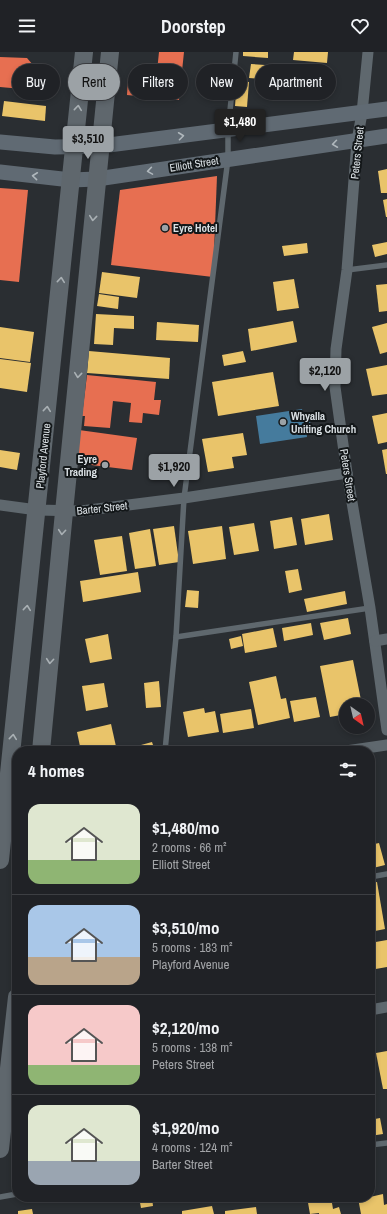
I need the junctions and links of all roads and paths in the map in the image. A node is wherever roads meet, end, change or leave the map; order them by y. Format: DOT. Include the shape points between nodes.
graph roads {
  1 [pos="84,52"];
  2 [pos="110,52"];
  3 [pos="236,52"];
  4 [pos="368,52"];
  5 [pos="387,109"];
  6 [pos="362,112"];
  7 [pos="228,130"];
  8 [pos="387,136"];
  9 [pos="358,141"];
  10 [pos="0,142"];
  11 [pos="101,146"];
  12 [pos="74,147"];
  13 [pos="228,159"];
  14 [pos="0,172"];
  15 [pos="97,179"];
  16 [pos="71,180"];
  17 [pos="387,265"];
  18 [pos="347,270"];
  19 [pos="54,343"];
  20 [pos="81,345"];
  21 [pos="347,473"];
  22 [pos="184,498"];
  23 [pos="0,505"];
  24 [pos="37,510"];
  25 [pos="64,512"];
  26 [pos="370,608"];
  27 [pos="176,637"];
  28 [pos="387,639"];
  29 [pos="375,641"];
  30 [pos="387,730"];
  31 [pos="387,745"];
  32 [pos="13,746"];
  33 [pos="42,746"];
  34 [pos="165,746"];
  35 [pos="375,747"];
  36 [pos="12,757"];
  37 [pos="8,797"];
  38 [pos="0,860"];
  39 [pos="387,874"];
  40 [pos="375,876"];
  41 [pos="387,1007"];
  42 [pos="375,1009"];
  43 [pos="12,1040"];
  44 [pos="9,1065"];
  45 [pos="387,1143"];
  46 [pos="375,1144"];
  47 [pos="0,1149"];
  48 [pos="12,1195"];
  49 [pos="0,1197"];
  12 -- 1 [label="highway, Playford Avenue, one-way"];
  2 -- 11 [label="highway"];
  3 -- 7 [label="lane"];
  4 -- 6 [label="street, Peters Street"];
  5 -- 6 [label="main road"];
  6 -- 7 [label="main road"];
  6 -- 9 [label="street, Peters Street"];
  11 -- 7 [label="main road, one-way"];
  7 -- 13 [label="lane"];
  8 -- 9 [label="main road, Elliott Street"];
  9 -- 13 [label="main road, Elliott Street, one-way"];
  9 -- 18 [label="street, Peters Street"];
  10 -- 12 [label="main road"];
  11 -- 12 [label="main road"];
  11 -- 15 [label="highway"];
  12 -- 16 [label="highway, Playford Avenue"];
  13 -- 15 [label="main road, Elliott Street, one-way"];
  13 -- 22 [label="lane"];
  16 -- 14 [label="main road, Elliott Street, one-way"];
  15 -- 16 [label="main road, Elliott Street"];
  15 -- 20 [label="highway, one-way"];
  19 -- 16 [label="highway, Playford Avenue, one-way"];
  17 -- 18 [label="lane"];
  18 -- 21 [label="street, Peters Street" via="336,349 335,387"];
  19 -- 20 [label="highway"];
  24 -- 19 [label="highway, Playford Avenue, one-way"];
  20 -- 25 [label="highway, one-way"];
  21 -- 22 [label="street, Barter Street"];
  21 -- 26 [label="street, Peters Street"];
  22 -- 25 [label="street, Barter Street"];
  22 -- 27 [label="lane"];
  23 -- 24 [label="street, Barter Street"];
  24 -- 25 [label="street, Barter Street"];
  32 -- 24 [label="highway, Playford Avenue, one-way"];
  25 -- 33 [label="highway, one-way"];
  26 -- 27 [label="lane"];
  26 -- 29 [label="street, Peters Street"];
  27 -- 34 [label="lane"];
  28 -- 29 [label="street"];
  29 -- 30 [label="street, Peters Street"];
  31 -- 35 [label="street"];
  37 -- 36 [label="highway, Playford Avenue, one-way"];
  37 -- 38 [label="highway, Playford Avenue"];
  39 -- 40 [label="lane"];
  41 -- 42 [label="street"];
  43 -- 44 [label="highway"];
  44 -- 47 [label="highway"];
  45 -- 46 [label="lane"];
  48 -- 49 [label="lane"];
}
